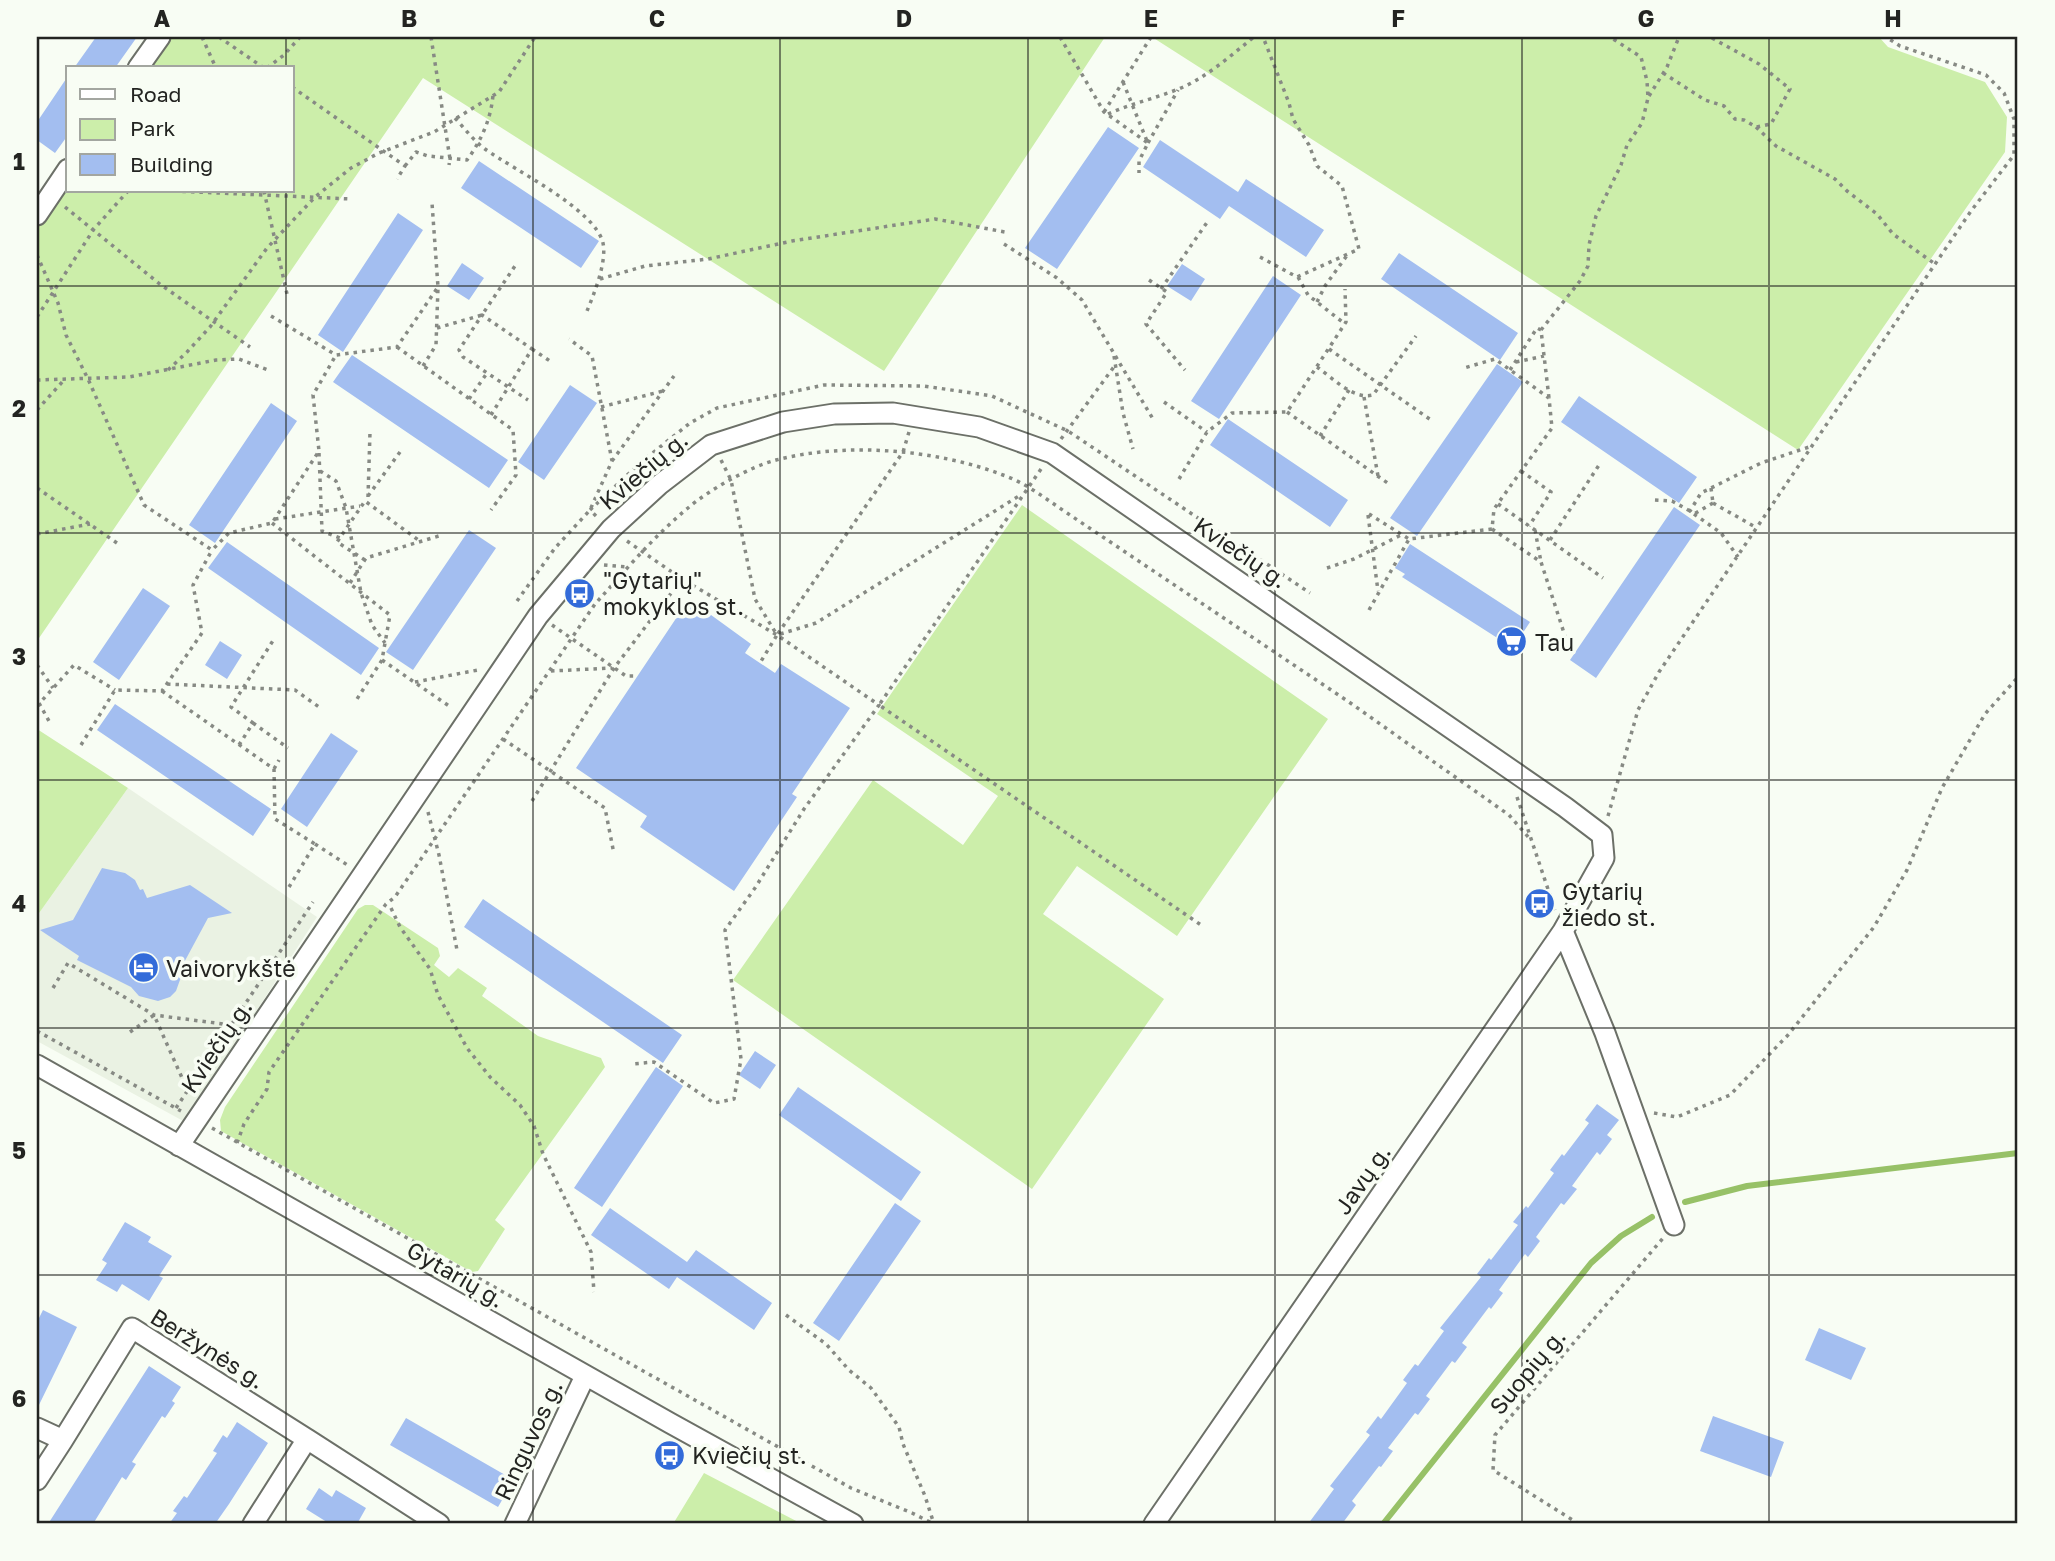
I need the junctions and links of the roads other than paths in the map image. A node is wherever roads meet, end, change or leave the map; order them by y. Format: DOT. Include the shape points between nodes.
graph roads {
  1 [pos="160,37"];
  2 [pos="139,66"];
  3 [pos="66,172"];
  4 [pos="37,215"];
  5 [pos="1604,858"];
  6 [pos="1563,932"];
  7 [pos="37,1065"];
  8 [pos="179,1146"];
  9 [pos="1674,1225"];
  10 [pos="585,1376"];
  11 [pos="37,1428"];
  12 [pos="307,1439"];
  13 [pos="63,1440"];
  14 [pos="37,1480"];
  15 [pos="253,1524"];
  16 [pos="439,1524"];
  17 [pos="515,1524"];
  18 [pos="852,1524"];
  19 [pos="1154,1524"];
  1 -- 2 [label="street"];
  3 -- 4 [label="street"];
  5 -- 6 [label="street, Javų g."];
  5 -- 8 [label="street, Kviečių g." via="1602,835 1507,765 1052,453 979,427 892,413 834,414 783,422 710,445 659,485 611,529 538,616"];
  6 -- 9 [label="street"];
  6 -- 19 [label="street, Javų g."];
  7 -- 8 [label="street, Gytarių g."];
  8 -- 10 [label="street, Gytarių g."];
  10 -- 17 [label="street, Ringuvos g."];
  10 -- 18 [label="street, Gytarių g."];
  11 -- 13 [label="street"];
  12 -- 13 [label="street, Beržynės g." via="132,1328"];
  12 -- 15 [label="street"];
  12 -- 16 [label="street"];
  13 -- 14 [label="street"];
}
